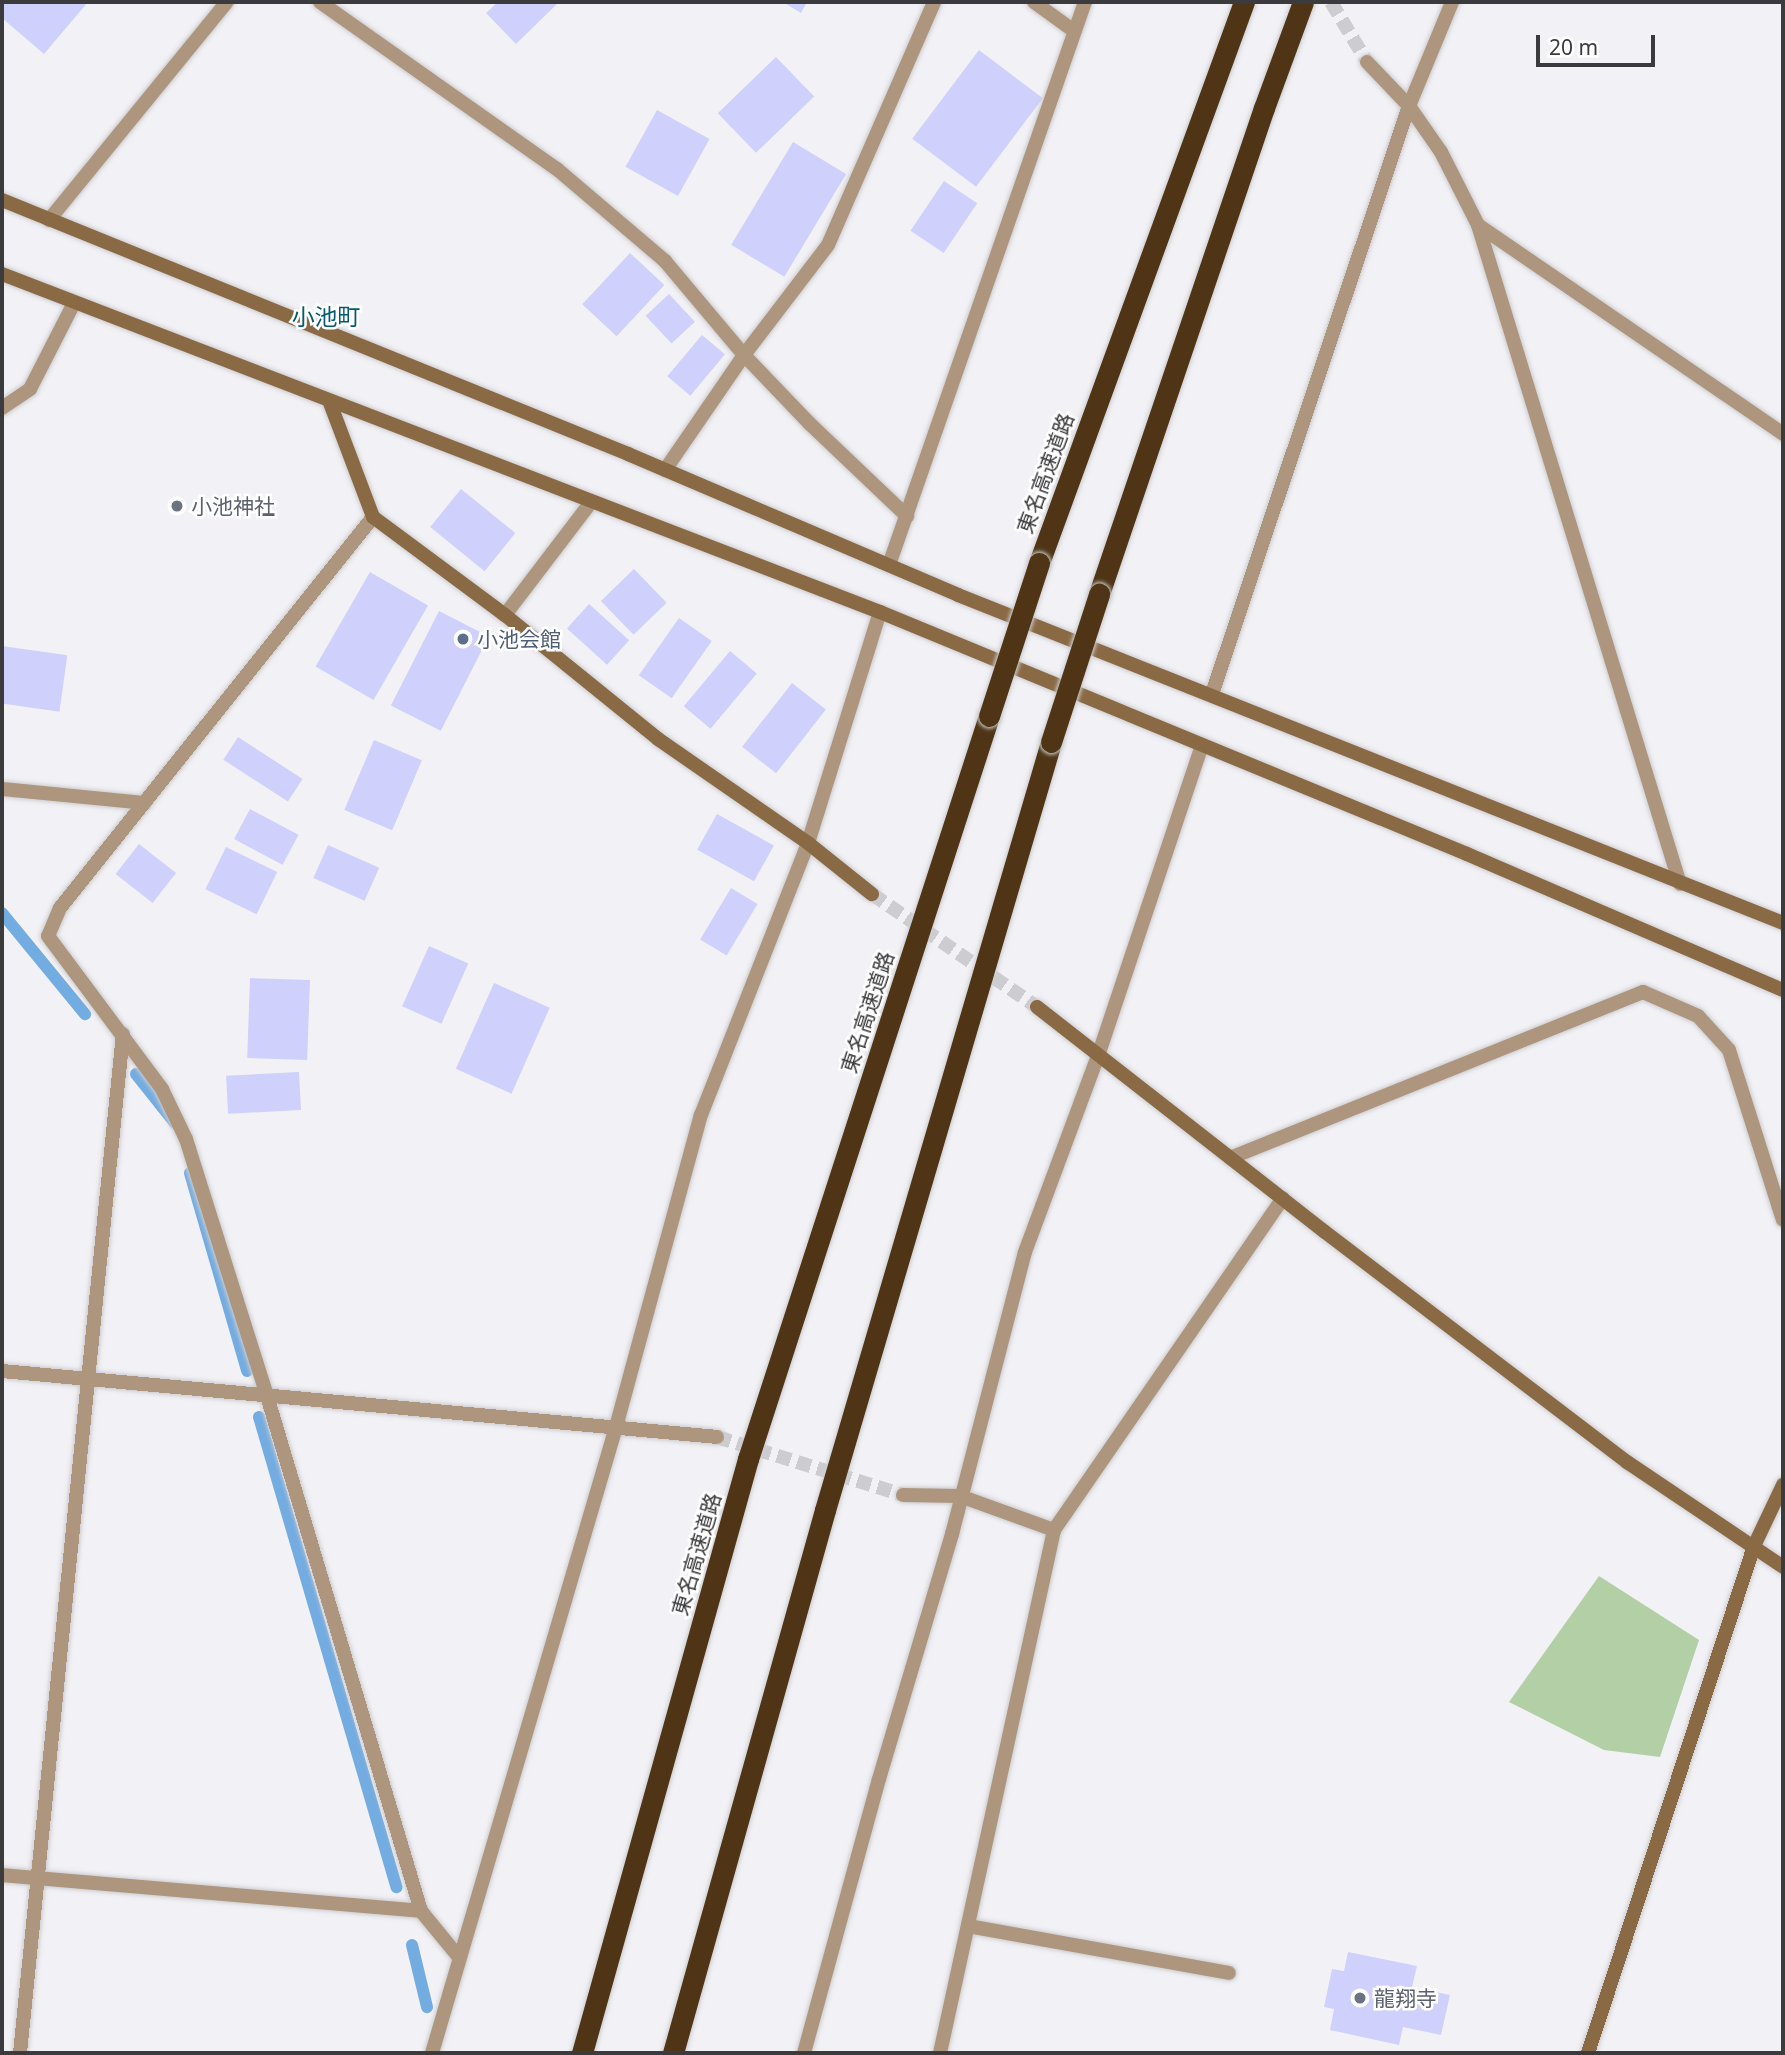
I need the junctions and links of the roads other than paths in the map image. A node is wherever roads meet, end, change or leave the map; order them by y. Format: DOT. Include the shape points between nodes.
graph roads {
  1 [pos="227,2"];
  2 [pos="320,2"];
  3 [pos="934,2"];
  4 [pos="1034,2"];
  5 [pos="1085,2"];
  6 [pos="1244,2"];
  7 [pos="1304,2"];
  8 [pos="1452,2"];
  9 [pos="1073,31"];
  10 [pos="1367,62"];
  11 [pos="1409,106"];
  12 [pos="2,200"];
  13 [pos="49,220"];
  14 [pos="1478,225"];
  15 [pos="2,274"];
  16 [pos="74,303"];
  17 [pos="744,355"];
  18 [pos="330,403"];
  19 [pos="2,408"];
  20 [pos="1783,434"];
  21 [pos="665,470"];
  22 [pos="591,502"];
  23 [pos="907,516"];
  24 [pos="373,517"];
  25 [pos="889,565"];
  26 [pos="880,612"];
  27 [pos="505,615"];
  28 [pos="1212,694"];
  29 [pos="1202,746"];
  30 [pos="2,789"];
  31 [pos="144,803"];
  32 [pos="808,843"];
  33 [pos="1680,884"];
  34 [pos="873,894"];
  35 [pos="1783,923"];
  36 [pos="1783,990"];
  37 [pos="1037,1007"];
  38 [pos="123,1034"];
  39 [pos="1099,1053"];
  40 [pos="1230,1158"];
  41 [pos="1283,1198"];
  42 [pos="1783,1220"];
  43 [pos="2,1370"];
  44 [pos="86,1379"];
  45 [pos="267,1396"];
  46 [pos="616,1427"];
  47 [pos="717,1437"];
  48 [pos="1783,1485"];
  49 [pos="903,1495"];
  50 [pos="960,1496"];
  51 [pos="1054,1530"];
  52 [pos="1754,1546"];
  53 [pos="1783,1567"];
  54 [pos="2,1875"];
  55 [pos="38,1879"];
  56 [pos="421,1911"];
  57 [pos="968,1926"];
  58 [pos="458,1956"];
  59 [pos="1229,1973"];
  60 [pos="20,2053"];
  61 [pos="432,2053"];
  62 [pos="582,2053"];
  63 [pos="673,2053"];
  64 [pos="804,2053"];
  65 [pos="940,2053"];
  66 [pos="1588,2053"];
  1 -- 13 [label="street"];
  2 -- 17 [label="street" via="557,169 666,261"];
  3 -- 17 [label="street" via="828,245"];
  4 -- 9 [label="street"];
  5 -- 9 [label="street"];
  6 -- 62 [label="highway, 東名高速道路, bridge" via="1039,563 748,1459"];
  7 -- 63 [label="highway, bridge" via="1264,108 1051,742 825,1510"];
  8 -- 11 [label="street"];
  9 -- 23 [label="street"];
  10 -- 11 [label="street"];
  11 -- 14 [label="street" via="1441,152"];
  11 -- 28 [label="street"];
  12 -- 13 [label="street"];
  13 -- 21 [label="street"];
  14 -- 20 [label="street"];
  14 -- 33 [label="street"];
  15 -- 16 [label="street"];
  16 -- 18 [label="street"];
  16 -- 19 [label="street" via="30,389"];
  17 -- 21 [label="street"];
  17 -- 23 [label="street"];
  18 -- 22 [label="street"];
  18 -- 24 [label="street"];
  21 -- 25 [label="street"];
  22 -- 26 [label="street"];
  22 -- 27 [label="street"];
  23 -- 25 [label="street"];
  24 -- 27 [label="street"];
  24 -- 31 [label="street"];
  25 -- 28 [label="street"];
  26 -- 29 [label="street"];
  26 -- 32 [label="street"];
  27 -- 32 [label="street" via="658,739"];
  28 -- 33 [label="street"];
  29 -- 36 [label="street"];
  29 -- 39 [label="street"];
  30 -- 31 [label="street"];
  31 -- 38 [label="street" via="60,908 48,936"];
  32 -- 34 [label="street"];
  32 -- 46 [label="street" via="701,1115"];
  33 -- 35 [label="street"];
  37 -- 39 [label="street"];
  38 -- 44 [label="street"];
  38 -- 45 [label="street" via="162,1089 186,1139"];
  39 -- 40 [label="street"];
  39 -- 50 [label="street" via="1024,1252"];
  40 -- 41 [label="street"];
  40 -- 42 [label="street" via="1643,992 1698,1016 1729,1050"];
  41 -- 51 [label="street"];
  41 -- 52 [label="street" via="1627,1462"];
  43 -- 44 [label="street"];
  44 -- 45 [label="street"];
  44 -- 55 [label="street"];
  45 -- 46 [label="street"];
  45 -- 56 [label="street"];
  46 -- 47 [label="street"];
  46 -- 58 [label="street"];
  48 -- 52 [label="street"];
  49 -- 50 [label="street"];
  50 -- 51 [label="street"];
  50 -- 64 [label="street"];
  51 -- 57 [label="street"];
  52 -- 53 [label="street"];
  52 -- 66 [label="street"];
  54 -- 55 [label="street"];
  55 -- 56 [label="street"];
  55 -- 60 [label="street"];
  56 -- 58 [label="street"];
  57 -- 59 [label="street"];
  57 -- 65 [label="street"];
  58 -- 61 [label="street"];
}
